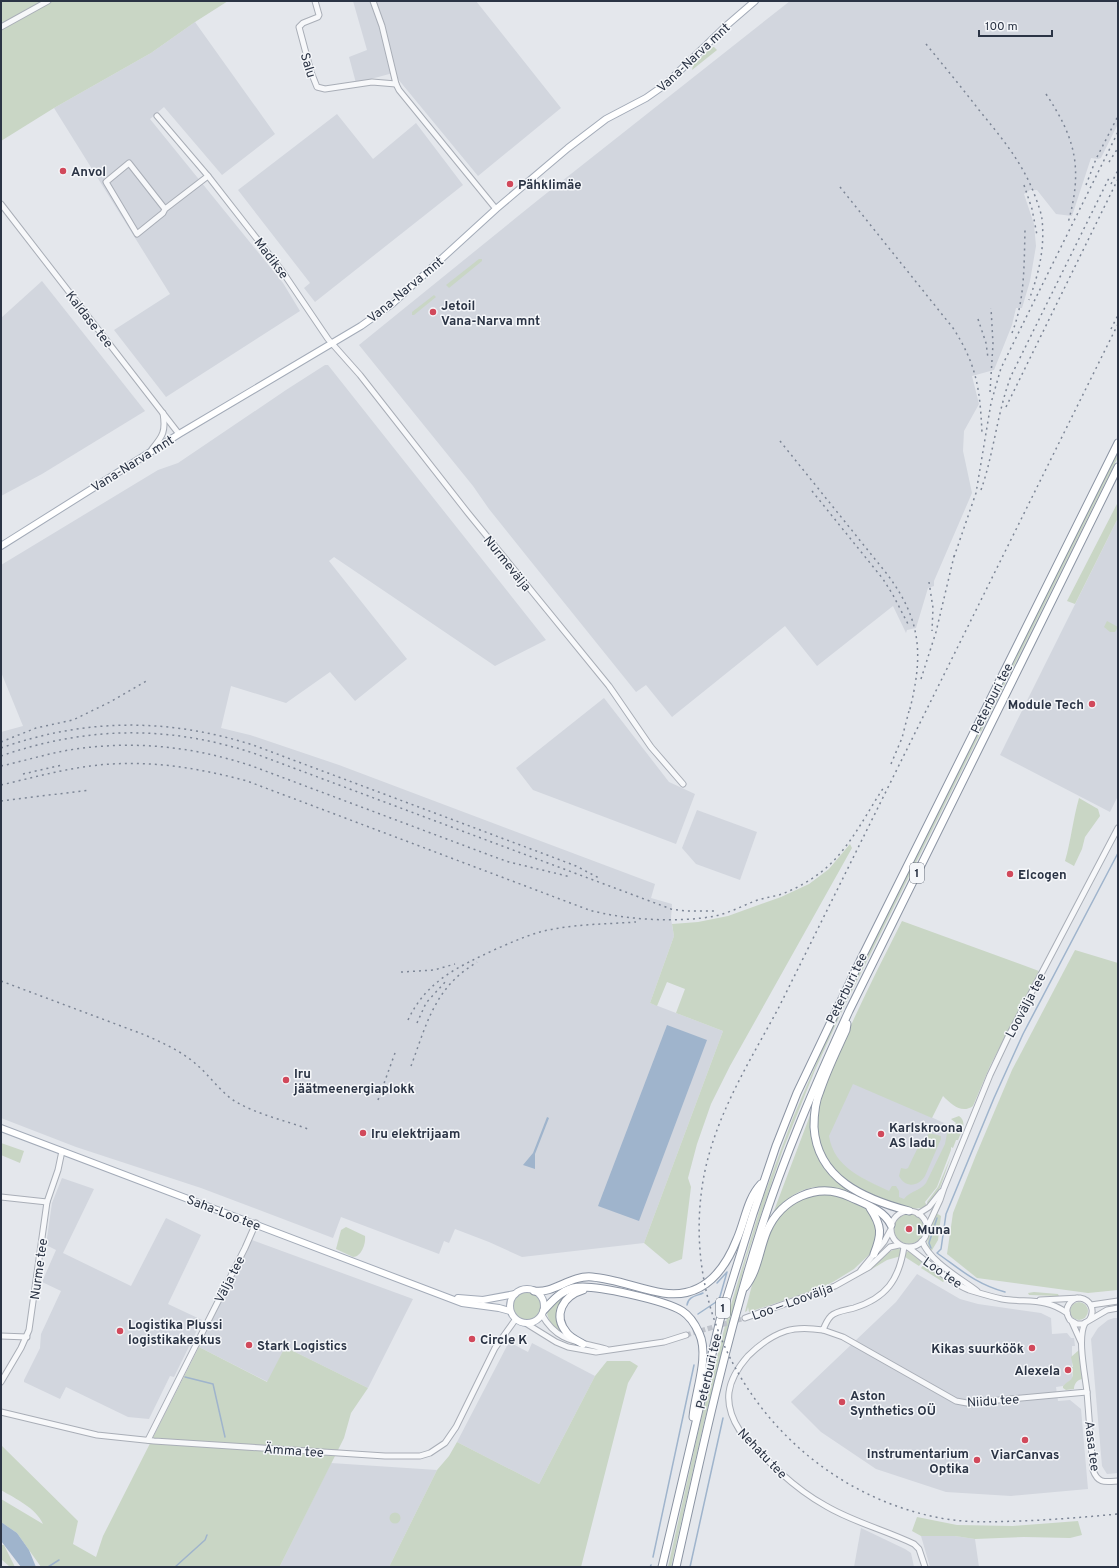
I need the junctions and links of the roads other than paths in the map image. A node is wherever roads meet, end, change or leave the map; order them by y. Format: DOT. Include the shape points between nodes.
graph roads {
  1 [pos="48,1"];
  2 [pos="315,1"];
  3 [pos="373,1"];
  4 [pos="755,1"];
  5 [pos="1,27"];
  6 [pos="396,84"];
  7 [pos="157,116"];
  8 [pos="208,176"];
  9 [pos="1,204"];
  10 [pos="165,209"];
  11 [pos="496,209"];
  12 [pos="332,344"];
  13 [pos="163,412"];
  14 [pos="179,434"];
  15 [pos="1118,443"];
  16 [pos="150,452"];
  17 [pos="1118,467"];
  18 [pos="1,546"];
  19 [pos="683,784"];
  20 [pos="1118,828"];
  21 [pos="849,1011"];
  22 [pos="1,1128"];
  23 [pos="62,1151"];
  24 [pos="764,1181"];
  25 [pos="944,1188"];
  26 [pos="1,1197"];
  27 [pos="47,1202"];
  28 [pos="869,1206"];
  29 [pos="909,1211"];
  30 [pos="918,1214"];
  31 [pos="256,1223"];
  32 [pos="891,1228"];
  33 [pos="927,1228"];
  34 [pos="922,1241"];
  35 [pos="904,1246"];
  36 [pos="874,1254"];
  37 [pos="859,1272"];
  38 [pos="591,1287"];
  39 [pos="534,1291"];
  40 [pos="742,1291"];
  41 [pos="980,1292"];
  42 [pos="515,1294"];
  43 [pos="447,1296"];
  44 [pos="1077,1298"];
  45 [pos="1030,1300"];
  46 [pos="1118,1301"];
  47 [pos="1091,1305"];
  48 [pos="1118,1308"];
  49 [pos="510,1311"];
  50 [pos="543,1312"];
  51 [pos="1067,1313"];
  52 [pos="746,1318"];
  53 [pos="515,1320"];
  54 [pos="1088,1321"];
  55 [pos="1072,1322"];
  56 [pos="527,1324"];
  57 [pos="823,1330"];
  58 [pos="686,1335"];
  59 [pos="1,1336"];
  60 [pos="27,1337"];
  61 [pos="582,1344"];
  62 [pos="1082,1345"];
  63 [pos="609,1350"];
  64 [pos="1,1382"];
  65 [pos="1087,1392"];
  66 [pos="1,1412"];
  67 [pos="692,1437"];
  68 [pos="148,1440"];
  69 [pos="1118,1482"];
  70 [pos="662,1567"];
  71 [pos="676,1567"];
  72 [pos="925,1567"];
  1 -- 5 [label="street"];
  2 -- 6 [label="street, Salu" via="318,17 299,27 317,87 325,89 372,82"];
  3 -- 6 [label="street"];
  4 -- 11 [label="main road, Vana-Narva mnt" via="666,84 646,98 606,119"];
  6 -- 11 [label="street"];
  7 -- 8 [label="street, Madikse"];
  8 -- 10 [label="street"];
  8 -- 12 [label="street, Madikse" via="282,270"];
  9 -- 13 [label="street, Kaldase tee"];
  10 -- 10 [label="street" via="129,164 106,182 137,234"];
  11 -- 12 [label="main road, Vana-Narva mnt" via="392,304"];
  12 -- 14 [label="main road, Vana-Narva mnt"];
  12 -- 19 [label="street, Nurmevälja" via="360,375 609,686 651,747"];
  13 -- 14 [label="street, Kaldase tee"];
  13 -- 16 [label="street" via="164,432"];
  14 -- 16 [label="main road, Vana-Narva mnt"];
  15 -- 24 [label="highway, Peterburi tee / 1" via="821,1041 787,1119"];
  16 -- 18 [label="main road, Vana-Narva mnt"];
  17 -- 21 [label="highway, Peterburi tee / 1"];
  20 -- 25 [label="street, Loovälja tee" via="990,1075"];
  21 -- 29 [label="highway" via="846,1030 819,1092 815,1108 817,1147 827,1166 845,1184 878,1201"];
  21 -- 40 [label="highway, Peterburi tee / 1" via="794,1138"];
  22 -- 23 [label="main road, Saha-Loo tee"];
  23 -- 27 [label="street, Nurme tee"];
  23 -- 31 [label="main road, Saha-Loo tee"];
  24 -- 39 [label="highway" via="753,1192 738,1238 724,1266 709,1282 700,1287 676,1293 663,1293 591,1277 572,1279 542,1292"];
  24 -- 67 [label="highway, Peterburi tee / 1" via="720,1320"];
  25 -- 30 [label="street, Loovälja tee" via="929,1207"];
  25 -- 33 [label="street, Loovälja tee"];
  26 -- 27 [label="street"];
  27 -- 60 [label="street, Nurme tee"];
  28 -- 32 [label="highway" via="884,1214"];
  28 -- 36 [label="highway" via="880,1225 881,1234"];
  28 -- 40 [label="highway" via="836,1192 816,1191 797,1197 774,1220 764,1241 752,1279"];
  29 -- 30 [label="street"];
  29 -- 32 [label="street" via="895,1217"];
  30 -- 33 [label="street" via="926,1222"];
  31 -- 43 [label="main road, Saha-Loo tee"];
  31 -- 68 [label="street, Välja tee"];
  32 -- 35 [label="street" via="895,1241"];
  32 -- 36 [label="street, Loo — Loovälja"];
  33 -- 34 [label="street"];
  34 -- 35 [label="street" via="914,1247"];
  34 -- 41 [label="street, Loo tee" via="928,1252 944,1267"];
  35 -- 37 [label="street, Loo — Loovälja" via="890,1247 869,1267"];
  35 -- 41 [label="street, Loo tee" via="949,1278 970,1290"];
  35 -- 57 [label="street" via="897,1274 885,1292 871,1302 831,1316"];
  36 -- 37 [label="street, Loo — Loovälja"];
  37 -- 52 [label="street, Loo — Loovälja" via="820,1293"];
  38 -- 50 [label="highway" via="567,1290 556,1297"];
  38 -- 61 [label="highway" via="569,1296 562,1305 560,1314 561,1323 568,1335"];
  38 -- 67 [label="highway" via="672,1306 692,1320 700,1334 703,1348 694,1401"];
  39 -- 42 [label="main road" via="524,1289"];
  39 -- 50 [label="main road" via="542,1299"];
  40 -- 71 [label="highway, Peterburi tee / 1" via="720,1371"];
  41 -- 45 [label="street, Loo tee" via="1003,1299"];
  42 -- 43 [label="main road, Saha-Loo tee" via="483,1300"];
  42 -- 49 [label="main road" via="510,1302"];
  43 -- 49 [label="main road, Saha-Loo tee" via="462,1303"];
  44 -- 45 [label="street, Loo tee"];
  44 -- 47 [label="street, Loo tee" via="1085,1299"];
  44 -- 51 [label="street" via="1069,1304"];
  45 -- 51 [label="street, Loo tee" via="1044,1302"];
  46 -- 47 [label="street"];
  47 -- 54 [label="street" via="1093,1312"];
  48 -- 54 [label="street" via="1108,1310"];
  49 -- 53 [label="main road"];
  50 -- 56 [label="main road" via="536,1321"];
  50 -- 61 [label="street" via="549,1326 557,1333"];
  51 -- 55 [label="street"];
  53 -- 56 [label="main road"];
  53 -- 68 [label="street, Ämma tee" via="495,1348 456,1427 445,1443 430,1453 420,1456 385,1456"];
  54 -- 55 [label="street" via="1080,1324"];
  54 -- 62 [label="street" via="1083,1327"];
  55 -- 62 [label="street"];
  56 -- 63 [label="street" via="568,1347 596,1352"];
  57 -- 65 [label="street, Niidu tee" via="843,1337 962,1403"];
  57 -- 72 [label="street, Nehatu tee" via="787,1330 770,1338 753,1351 738,1368 729,1389 729,1405 734,1422 748,1440 806,1494 838,1513 914,1544"];
  58 -- 63 [label="street" via="664,1342"];
  59 -- 60 [label="street"];
  60 -- 64 [label="street, Nurme tee"];
  61 -- 63 [label="street"];
  62 -- 65 [label="street"];
  65 -- 69 [label="street, Aasa tee" via="1093,1470 1102,1482"];
  66 -- 68 [label="street, Ämma tee" via="97,1435"];
  67 -- 70 [label="highway, Peterburi tee / 1"];
}
